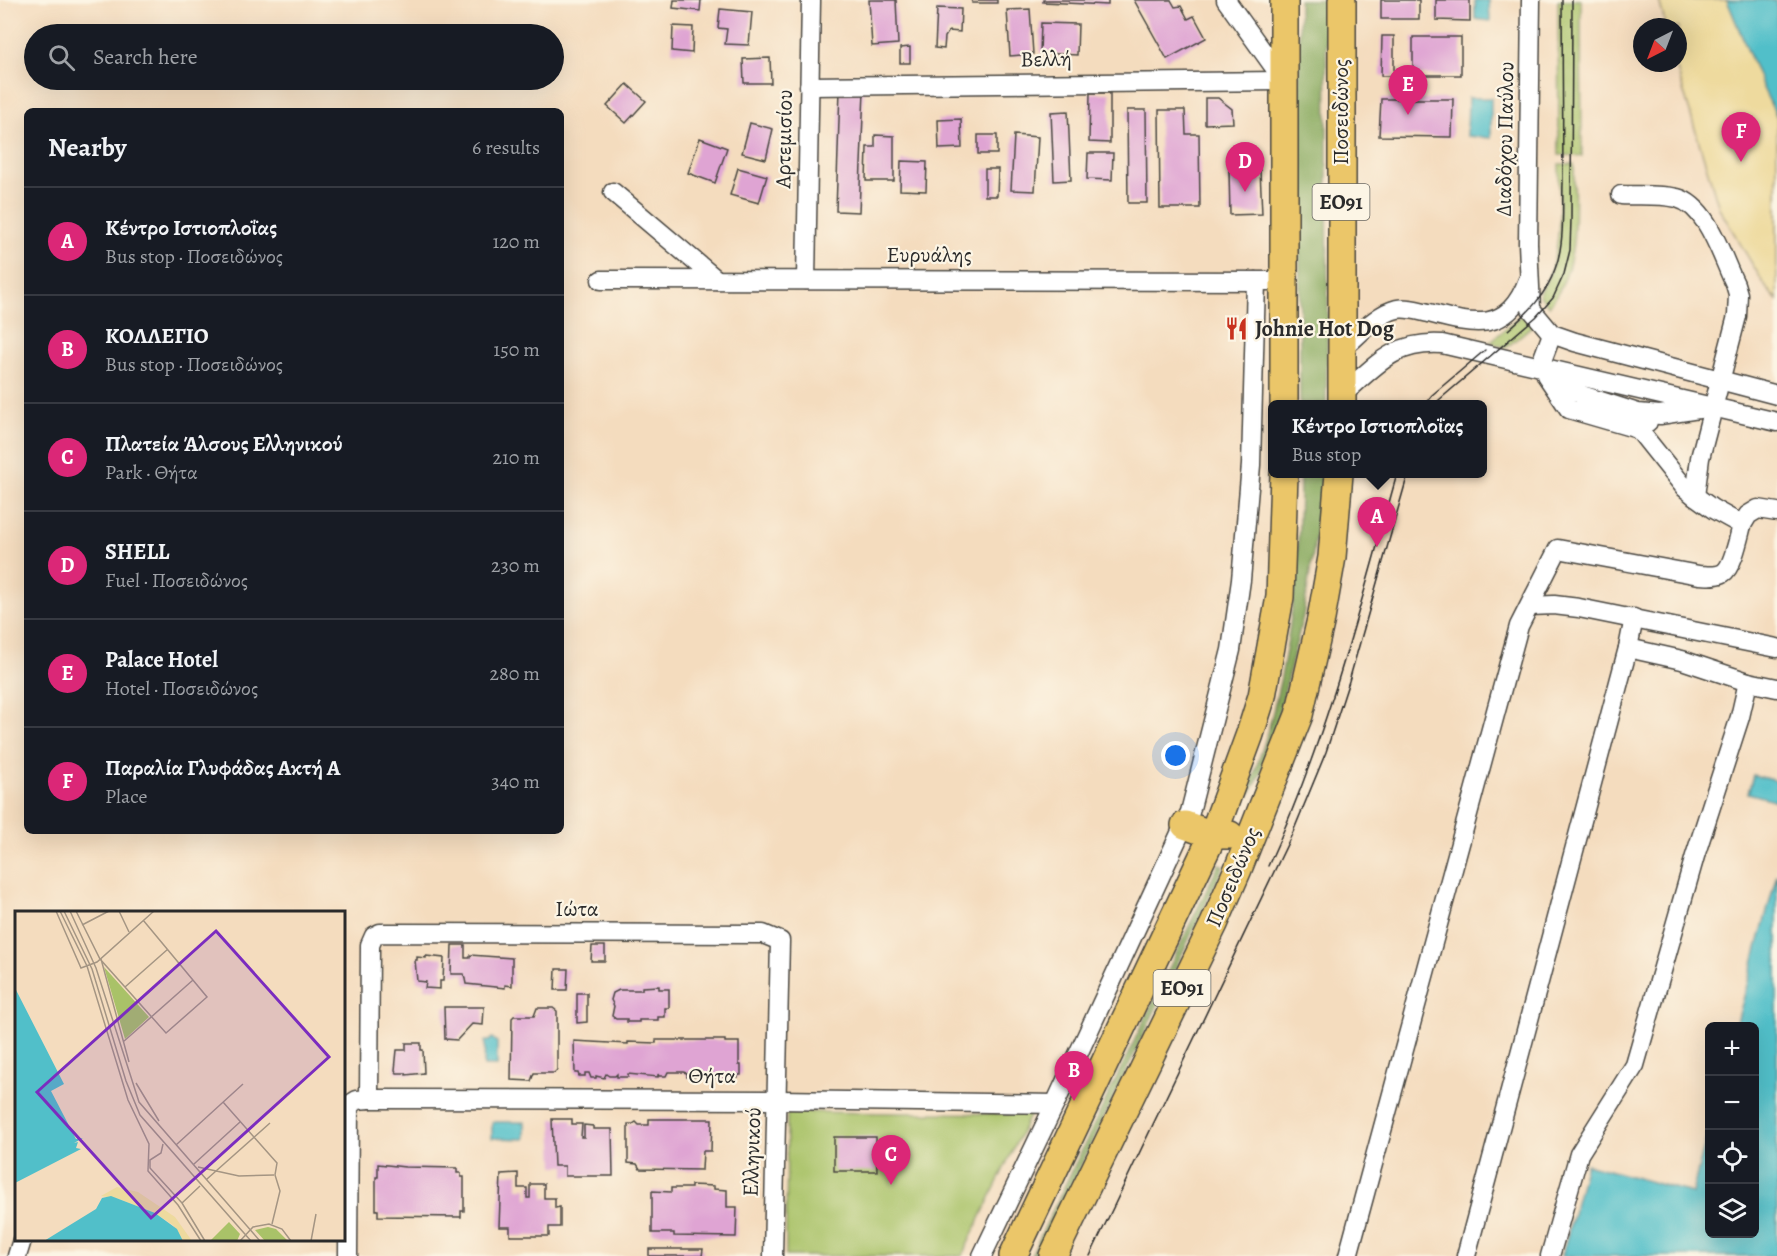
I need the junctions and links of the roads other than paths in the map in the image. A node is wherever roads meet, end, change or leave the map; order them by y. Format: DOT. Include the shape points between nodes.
graph roads {
  1 [pos="811,0"];
  2 [pos="1226,0"];
  3 [pos="1284,0"];
  4 [pos="1342,0"];
  5 [pos="1531,0"];
  6 [pos="1284,81"];
  7 [pos="809,86"];
  8 [pos="613,192"];
  9 [pos="1621,195"];
  10 [pos="1528,279"];
  11 [pos="601,280"];
  12 [pos="717,280"];
  13 [pos="807,280"];
  14 [pos="1256,281"];
  15 [pos="1284,281"];
  16 [pos="1552,334"];
  17 [pos="1341,350"];
  18 [pos="1539,366"];
  19 [pos="1720,381"];
  20 [pos="1777,395"];
  21 [pos="1284,400"];
  22 [pos="1342,400"];
  23 [pos="1714,406"];
  24 [pos="1660,415"];
  25 [pos="1777,422"];
  26 [pos="1638,429"];
  27 [pos="1284,478"];
  28 [pos="1339,478"];
  29 [pos="1695,496"];
  30 [pos="1777,512"];
  31 [pos="1742,525"];
  32 [pos="1530,606"];
  33 [pos="1634,618"];
  34 [pos="1628,648"];
  35 [pos="1777,648"];
  36 [pos="1748,682"];
  37 [pos="1777,688"];
  38 [pos="1185,825"];
  39 [pos="1251,834"];
  40 [pos="1213,835"];
  41 [pos="780,941"];
  42 [pos="369,1099"];
  43 [pos="778,1100"];
  44 [pos="1055,1104"];
  45 [pos="21,1241"];
  46 [pos="17,1256"];
  47 [pos="348,1256"];
  48 [pos="773,1256"];
  49 [pos="982,1256"];
  50 [pos="1013,1256"];
  51 [pos="1053,1256"];
  52 [pos="1348,1256"];
  53 [pos="1466,1256"];
  54 [pos="1550,1256"];
  1 -- 7 [label="street, Αρτεμισίου"];
  2 -- 6 [label="street"];
  3 -- 6 [label="highway, ΕΟ91"];
  4 -- 17 [label="highway, Ποσειδώνος / ΕΟ91"];
  5 -- 10 [label="street, Διαδόχου Παύλου"];
  6 -- 7 [label="street, Βελλή"];
  6 -- 15 [label="highway, ΕΟ91"];
  7 -- 13 [label="street, Αρτεμισίου"];
  8 -- 12 [label="street"];
  9 -- 19 [label="street" via="1678,198 1694,206 1707,225 1738,294 1737,316"];
  10 -- 16 [label="street, Διαδόχου Παύλου" via="1531,309"];
  10 -- 17 [label="street" via="1514,306 1493,320 1476,324 1400,308 1389,312"];
  11 -- 12 [label="street, Ευρυάλης"];
  12 -- 13 [label="street, Ευρυάλης"];
  13 -- 14 [label="street, Ευρυάλης"];
  14 -- 15 [label="street, Ευρυάλης"];
  14 -- 38 [label="street" via="1251,465 1241,580 1231,650"];
  15 -- 21 [label="highway, ΕΟ91"];
  16 -- 18 [label="street"];
  16 -- 19 [label="street"];
  17 -- 22 [label="highway, Ποσειδώνος / ΕΟ91"];
  18 -- 22 [label="street" via="1442,344 1414,345 1390,354"];
  18 -- 23 [label="street"];
  18 -- 24 [label="street" via="1582,395 1638,413"];
  18 -- 26 [label="street" via="1569,409"];
  19 -- 20 [label="street"];
  19 -- 23 [label="street"];
  23 -- 24 [label="street"];
  23 -- 25 [label="street"];
  23 -- 29 [label="street"];
  24 -- 26 [label="street"];
  26 -- 29 [label="street"];
  27 -- 40 [label="highway, Ποσειδώνος / ΕΟ91" via="1280,597 1262,696"];
  28 -- 39 [label="highway, Ποσειδώνος / ΕΟ91" via="1332,556 1299,715"];
  29 -- 31 [label="street"];
  30 -- 31 [label="street" via="1758,509"];
  31 -- 32 [label="street" via="1731,563 1718,575 1699,575 1558,549"];
  32 -- 33 [label="street" via="1554,605"];
  32 -- 52 [label="street" via="1516,637"];
  33 -- 34 [label="street"];
  33 -- 35 [label="street"];
  34 -- 36 [label="street" via="1682,660"];
  34 -- 53 [label="street"];
  36 -- 37 [label="street"];
  36 -- 54 [label="street" via="1635,1065 1579,1154"];
  38 -- 40 [label="highway"];
  38 -- 44 [label="street"];
  39 -- 40 [label="highway"];
  39 -- 51 [label="highway, Ποσειδώνος / ΕΟ91" via="1214,924"];
  40 -- 50 [label="highway, Ποσειδώνος / ΕΟ91"];
  41 -- 42 [label="street, Ιώτα" via="764,934 380,933 370,945"];
  41 -- 43 [label="street, Ελληνικού"];
  42 -- 43 [label="street, Θήτα"];
  42 -- 47 [label="street" via="349,1105"];
  43 -- 44 [label="street, Θήτα"];
  43 -- 48 [label="street, Ελληνικού"];
  44 -- 49 [label="street"];
  45 -- 46 [label="street"];
}
